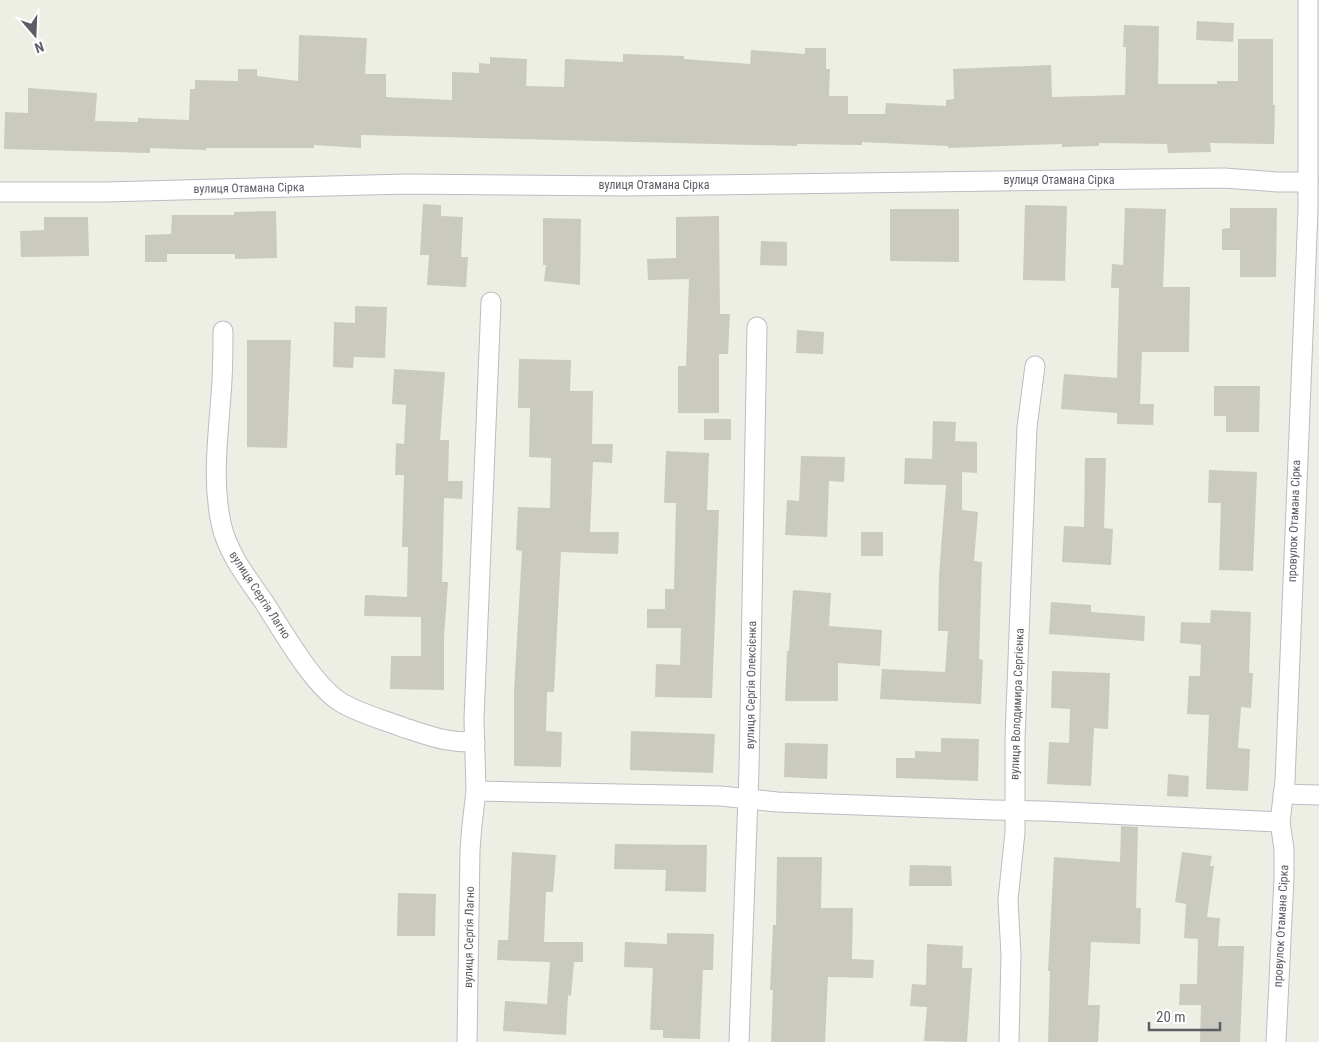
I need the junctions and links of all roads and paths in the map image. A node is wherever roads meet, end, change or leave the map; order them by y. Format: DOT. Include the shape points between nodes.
graph roads {
  1 [pos="1308,0"];
  2 [pos="1308,182"];
  3 [pos="0,192"];
  4 [pos="491,302"];
  5 [pos="1311,304"];
  6 [pos="757,328"];
  7 [pos="223,330"];
  8 [pos="1035,366"];
  9 [pos="474,742"];
  10 [pos="476,791"];
  11 [pos="1283,794"];
  12 [pos="1319,795"];
  13 [pos="748,799"];
  14 [pos="1015,810"];
  15 [pos="1280,822"];
  16 [pos="468,1042"];
  17 [pos="739,1042"];
  18 [pos="1008,1042"];
  19 [pos="1276,1042"];
  1 -- 2 [label="street, провулок Отамана Сірка"];
  2 -- 3 [label="street, вулиця Отамана Сірка" via="1205,178 627,186 406,184"];
  2 -- 5 [label="street, провулок Отамана Сірка"];
  4 -- 9 [label="street, вулиця Сергія Лагно"];
  5 -- 11 [label="street, провулок Отамана Сірка"];
  6 -- 13 [label="street, вулиця Сергія Олексієнка"];
  7 -- 9 [label="street, вулиця Сергія Лагно" via="216,494 221,525 232,554 322,688 340,702 441,741"];
  8 -- 14 [label="street, вулиця Володимира Сергієнка" via="1027,427 1014,738"];
  9 -- 10 [label="street, вулиця Сергія Лагно"];
  10 -- 13 [label="street"];
  10 -- 16 [label="street, вулиця Сергія Лагно" via="471,842"];
  11 -- 12 [label="street"];
  11 -- 15 [label="street, провулок Отамана Сірка"];
  13 -- 14 [label="street"];
  13 -- 17 [label="street, вулиця Сергія Олексієнка"];
  14 -- 15 [label="street"];
  14 -- 18 [label="street, вулиця Володимира Сергієнка" via="1008,900 1012,955"];
  15 -- 19 [label="street, провулок Отамана Сірка" via="1284,878"];
}
